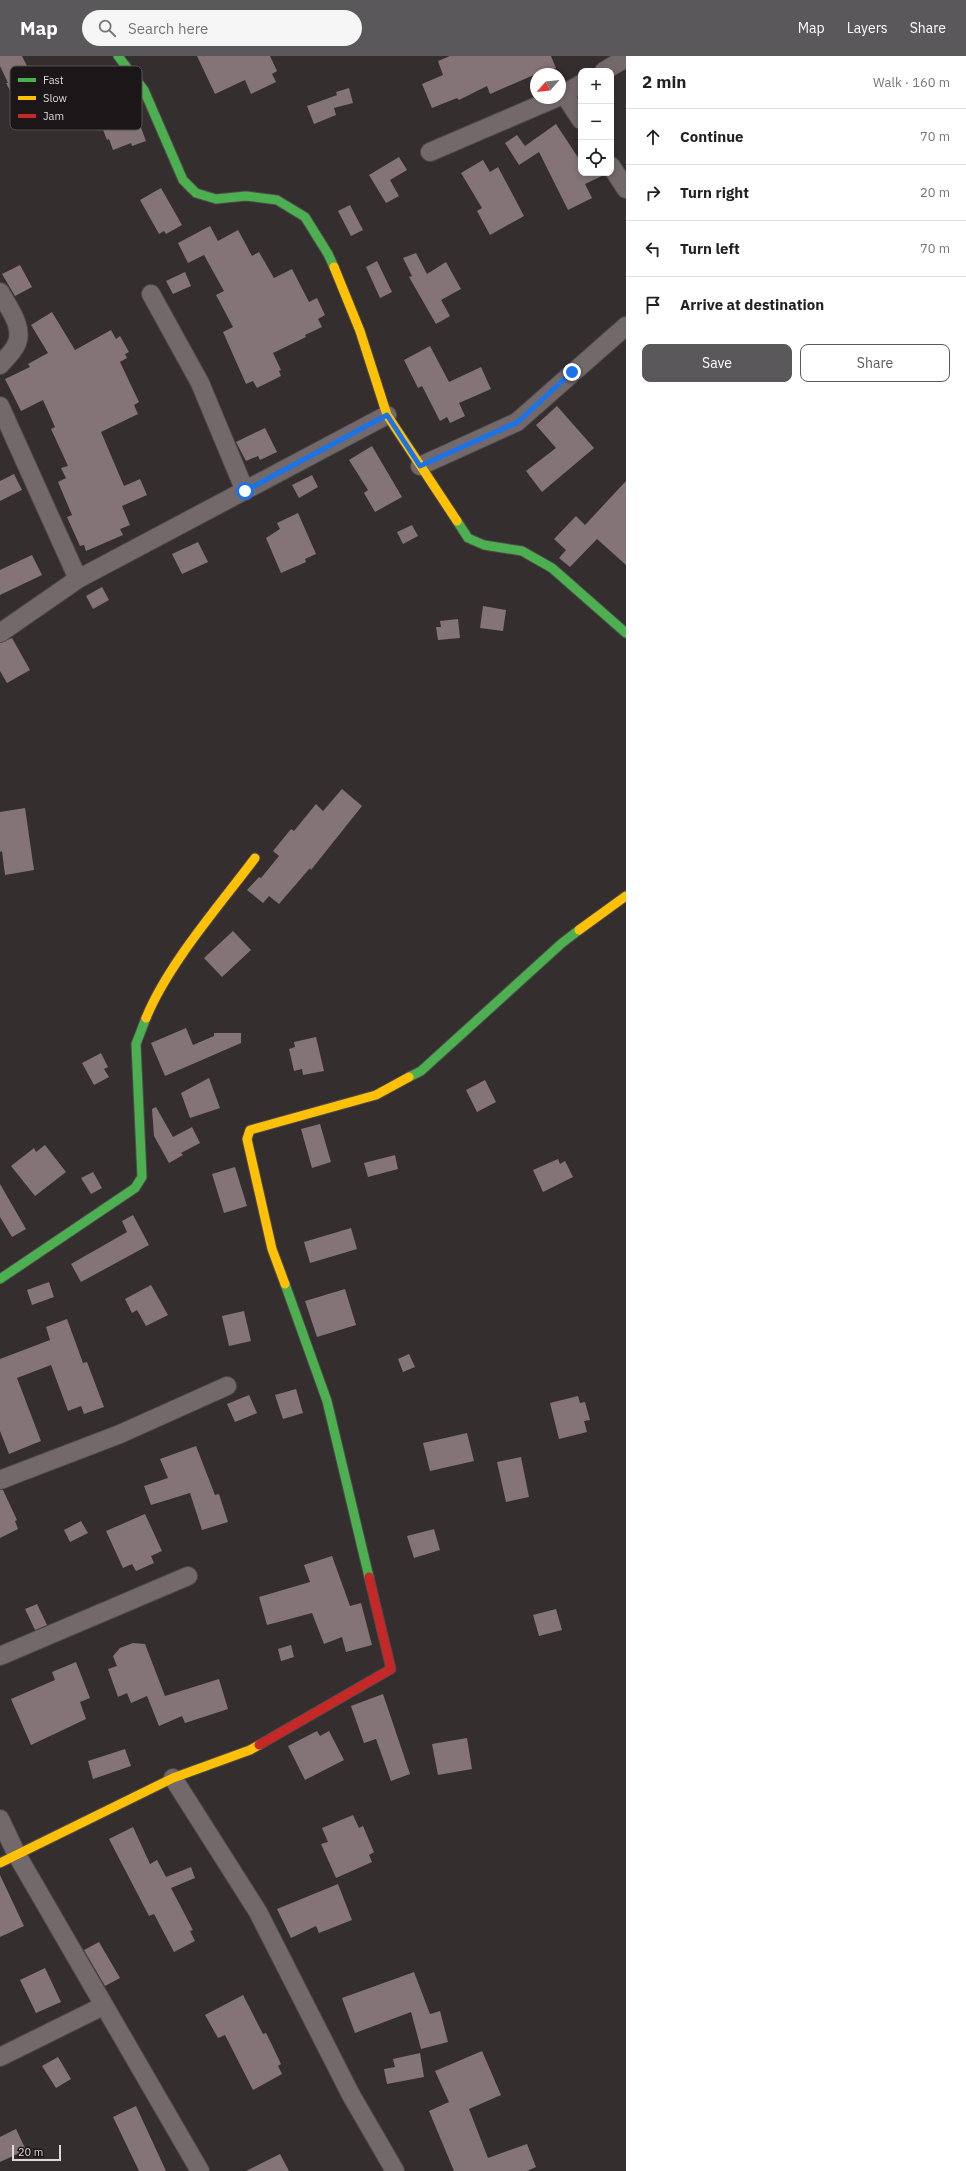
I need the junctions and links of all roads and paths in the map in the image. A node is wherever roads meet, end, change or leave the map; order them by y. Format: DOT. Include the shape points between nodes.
graph roads {
  1 [pos="118,56"];
  2 [pos="626,58"];
  3 [pos="126,66"];
  4 [pos="609,68"];
  5 [pos="578,86"];
  6 [pos="142,87"];
  7 [pos="566,93"];
  8 [pos="566,103"];
  9 [pos="541,104"];
  10 [pos="578,117"];
  11 [pos="430,152"];
  12 [pos="614,171"];
  13 [pos="626,189"];
  14 [pos="0,292"];
  15 [pos="151,294"];
  16 [pos="626,326"];
  17 [pos="0,365"];
  18 [pos="0,406"];
  19 [pos="387,415"];
  20 [pos="420,466"];
  21 [pos="245,491"];
  22 [pos="78,580"];
  23 [pos="0,633"];
  24 [pos="626,633"];
  25 [pos="255,858"];
  26 [pos="626,896"];
  27 [pos="0,1279"];
  28 [pos="227,1386"];
  29 [pos="0,1480"];
  30 [pos="188,1576"];
  31 [pos="0,1656"];
  32 [pos="173,1778"];
  33 [pos="0,1819"];
  34 [pos="17,1856"];
  35 [pos="0,1863"];
  36 [pos="104,2006"];
  37 [pos="0,2057"];
  38 [pos="200,2171"];
  39 [pos="395,2171"];
  1 -- 3 [label="street"];
  2 -- 4 [label="street"];
  5 -- 7 [label="street"];
  6 -- 19 [label="street" via="184,180 196,193 216,199 246,196 277,200 305,217 328,254 360,331"];
  8 -- 10 [label="street"];
  9 -- 11 [label="street"];
  12 -- 13 [label="street"];
  14 -- 17 [label="street" via="17,323 19,335 16,345"];
  15 -- 21 [label="street" via="200,383"];
  16 -- 20 [label="street" via="518,422"];
  18 -- 22 [label="street"];
  19 -- 20 [label="street"];
  19 -- 21 [label="street"];
  20 -- 24 [label="street" via="468,538 484,545 522,550 552,568"];
  21 -- 22 [label="street"];
  22 -- 23 [label="street"];
  25 -- 27 [label="street" via="155,996 136,1044 142,1154 142,1177 139,1183"];
  26 -- 32 [label="street" via="562,943 421,1071 376,1095 250,1130 247,1139 272,1249 327,1401 391,1668 250,1750"];
  28 -- 29 [label="street" via="120,1434"];
  30 -- 31 [label="street"];
  32 -- 34 [label="street"];
  32 -- 39 [label="street" via="258,1912 351,2095"];
  33 -- 34 [label="street"];
  34 -- 35 [label="street"];
  34 -- 36 [label="street"];
  36 -- 37 [label="street"];
  36 -- 38 [label="street"];
}
